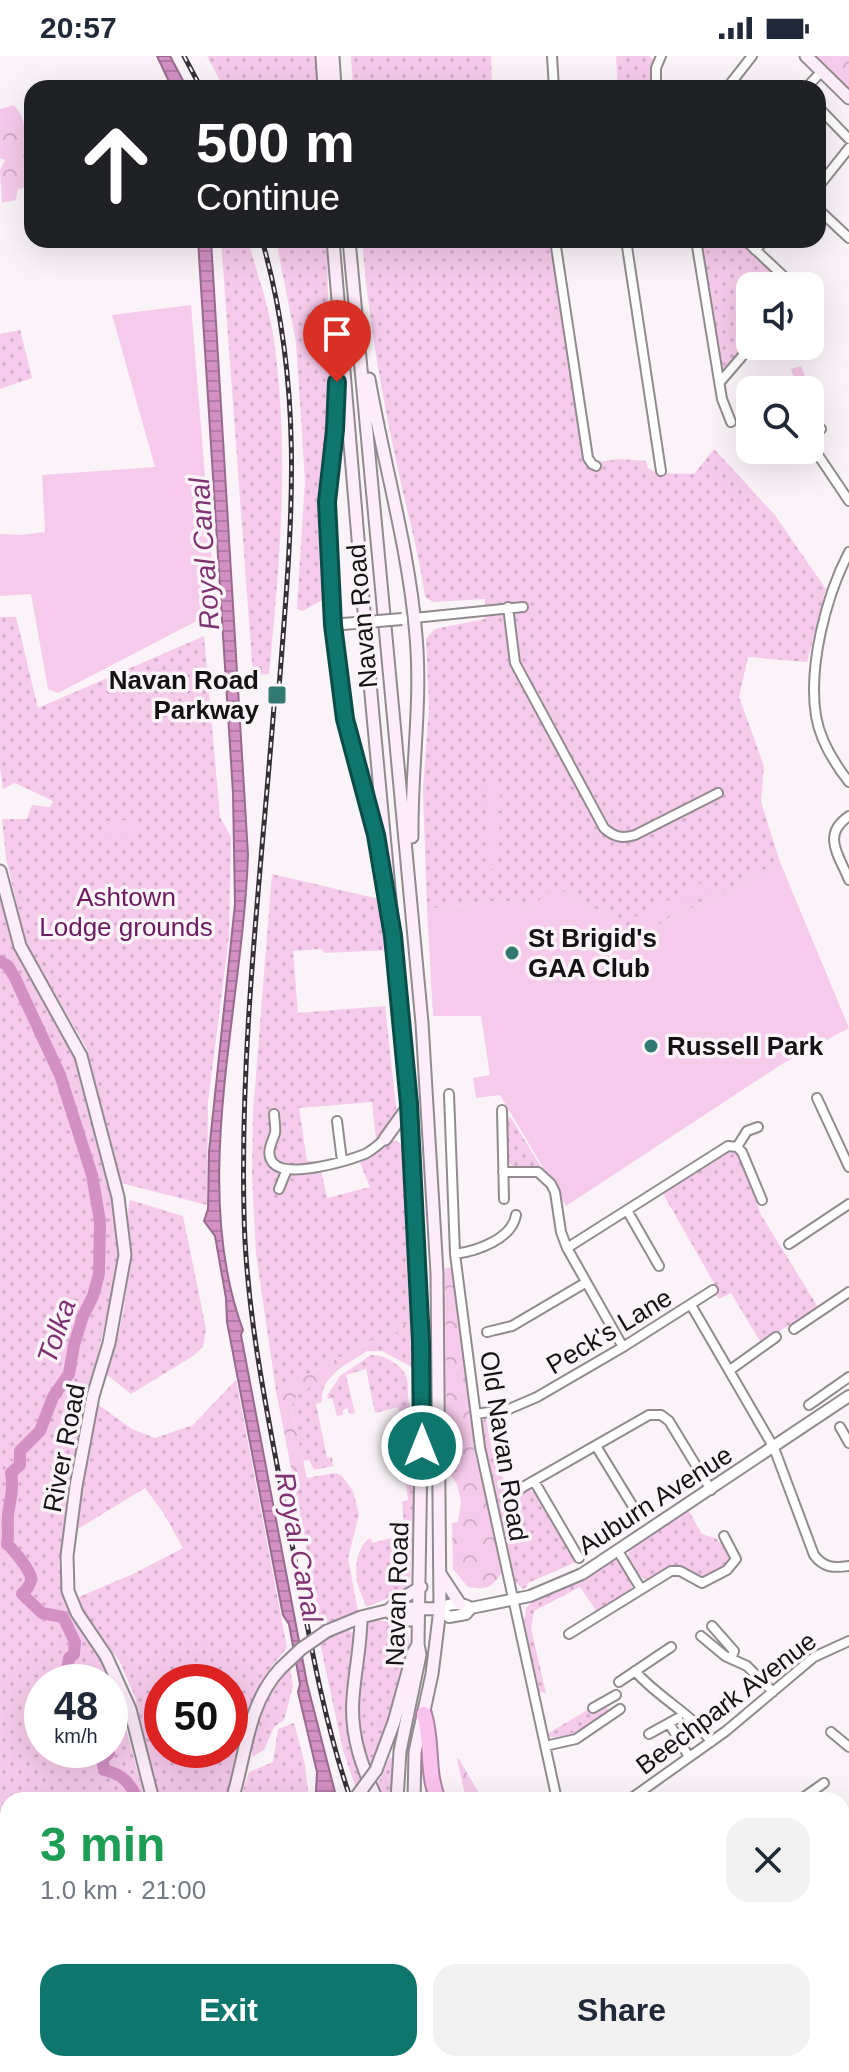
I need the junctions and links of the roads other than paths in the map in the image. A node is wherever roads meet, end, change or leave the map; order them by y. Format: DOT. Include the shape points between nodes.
graph roads {
  1 [pos="322,56"];
  2 [pos="333,56"];
  3 [pos="552,56"];
  4 [pos="661,56"];
  5 [pos="752,56"];
  6 [pos="806,56"];
  7 [pos="822,71"];
  8 [pos="324,80"];
  9 [pos="334,80"];
  10 [pos="554,80"];
  11 [pos="656,80"];
  12 [pos="733,80"];
  13 [pos="814,80"];
  14 [pos="849,98"];
  15 [pos="826,115"];
  16 [pos="849,139"];
  17 [pos="849,148"];
  18 [pos="826,177"];
  19 [pos="826,216"];
  20 [pos="849,238"];
  21 [pos="334,248"];
  22 [pos="334,248"];
  23 [pos="350,248"];
  24 [pos="556,248"];
  25 [pos="627,248"];
  26 [pos="697,248"];
  27 [pos="755,250"];
  28 [pos="352,267"];
  29 [pos="779,272"];
  30 [pos="739,360"];
  31 [pos="720,382"];
  32 [pos="731,422"];
  33 [pos="824,462"];
  34 [pos="650,465"];
  35 [pos="596,466"];
  36 [pos="849,501"];
  37 [pos="849,552"];
  38 [pos="508,607"];
  39 [pos="523,607"];
  40 [pos="408,618"];
  41 [pos="338,624"];
  42 [pos="849,782"];
  43 [pos="718,793"];
  44 [pos="849,816"];
  45 [pos="0,871"];
  46 [pos="849,880"];
  47 [pos="393,936"];
  48 [pos="416,951"];
  49 [pos="449,1094"];
  50 [pos="817,1098"];
  51 [pos="409,1104"];
  52 [pos="502,1110"];
  53 [pos="274,1114"];
  54 [pos="337,1121"];
  55 [pos="758,1127"];
  56 [pos="385,1139"];
  57 [pos="737,1147"];
  58 [pos="412,1151"];
  59 [pos="342,1161"];
  60 [pos="849,1167"];
  61 [pos="287,1169"];
  62 [pos="503,1172"];
  63 [pos="279,1189"];
  64 [pos="504,1199"];
  65 [pos="762,1200"];
  66 [pos="849,1204"];
  67 [pos="628,1212"];
  68 [pos="516,1215"];
  69 [pos="789,1244"];
  70 [pos="567,1248"];
  71 [pos="455,1254"];
  72 [pos="659,1266"];
  73 [pos="585,1283"];
  74 [pos="713,1290"];
  75 [pos="849,1292"];
  76 [pos="691,1305"];
  77 [pos="794,1329"];
  78 [pos="487,1332"];
  79 [pos="776,1337"];
  80 [pos="623,1347"];
  81 [pos="730,1370"];
  82 [pos="849,1377"];
  83 [pos="849,1396"];
  84 [pos="809,1405"];
  85 [pos="476,1414"];
  86 [pos="840,1427"];
  87 [pos="849,1443"];
  88 [pos="596,1446"];
  89 [pos="774,1448"];
  90 [pos="534,1481"];
  91 [pos="711,1490"];
  92 [pos="516,1491"];
  93 [pos="637,1513"];
  94 [pos="724,1536"];
  95 [pos="618,1551"];
  96 [pos="579,1558"];
  97 [pos="849,1566"];
  98 [pos="440,1574"];
  99 [pos="421,1587"];
  100 [pos="641,1589"];
  101 [pos="513,1601"];
  102 [pos="466,1606"];
  103 [pos="440,1609"];
  104 [pos="388,1611"];
  105 [pos="419,1611"];
  106 [pos="361,1617"];
  107 [pos="342,1624"];
  108 [pos="712,1626"];
  109 [pos="569,1634"];
  110 [pos="361,1636"];
  111 [pos="701,1636"];
  112 [pos="849,1641"];
  113 [pos="418,1644"];
  114 [pos="671,1647"];
  115 [pos="731,1659"];
  116 [pos="635,1671"];
  117 [pos="619,1682"];
  118 [pos="773,1692"];
  119 [pos="616,1695"];
  120 [pos="606,1700"];
  121 [pos="593,1708"];
  122 [pos="424,1714"];
  123 [pos="678,1718"];
  124 [pos="669,1723"];
  125 [pos="831,1732"];
  126 [pos="649,1734"];
  127 [pos="711,1742"];
  128 [pos="545,1746"];
  129 [pos="849,1747"];
  130 [pos="689,1757"];
  131 [pos="824,1783"];
  132 [pos="151,1792"];
  133 [pos="234,1792"];
  134 [pos="360,1792"];
  135 [pos="373,1792"];
  136 [pos="397,1792"];
  137 [pos="414,1792"];
  138 [pos="435,1792"];
  139 [pos="555,1792"];
  140 [pos="640,1792"];
  141 [pos="812,1792"];
  1 -- 8 [label="main road"];
  2 -- 9 [label="main road"];
  3 -- 10 [label="street"];
  4 -- 11 [label="street"];
  5 -- 12 [label="street"];
  6 -- 7 [label="main road"];
  7 -- 13 [label="street"];
  7 -- 14 [label="main road"];
  15 -- 16 [label="street"];
  17 -- 18 [label="street"];
  19 -- 20 [label="street"];
  21 -- 41 [label="main road" via="337,382 327,502"];
  22 -- 47 [label="main road, Navan Road"];
  23 -- 28 [label="main road, Navan Road"];
  24 -- 35 [label="street" via="588,458"];
  25 -- 34 [label="street" via="661,467"];
  26 -- 31 [label="street"];
  27 -- 29 [label="street"];
  28 -- 40 [label="main road" via="407,559"];
  28 -- 48 [label="main road, Navan Road"];
  30 -- 31 [label="street"];
  31 -- 32 [label="street"];
  33 -- 36 [label="street"];
  37 -- 42 [label="street" via="837,574 815,662 815,711 832,759"];
  38 -- 39 [label="street"];
  38 -- 40 [label="street"];
  38 -- 43 [label="street" via="515,663 604,828 620,838 635,835"];
  40 -- 41 [label="street, bridge"];
  40 -- 48 [label="main road" via="418,696 411,808"];
  41 -- 47 [label="main road" via="345,719 376,835"];
  44 -- 46 [label="street" via="836,827 833,839"];
  45 -- 132 [label="main road, River Road" via="20,946 81,1056 118,1197 125,1255 76,1486 68,1591 130,1709"];
  47 -- 51 [label="main road, Navan Road"];
  48 -- 98 [label="main road, Navan Road" via="437,1273"];
  49 -- 71 [label="street, Old Navan Road"];
  50 -- 60 [label="street"];
  51 -- 56 [label="main road"];
  51 -- 58 [label="main road, Navan Road"];
  52 -- 62 [label="street"];
  53 -- 61 [label="street" via="270,1157"];
  54 -- 59 [label="street"];
  55 -- 57 [label="street" via="747,1131"];
  56 -- 58 [label="main road" via="399,1137"];
  56 -- 59 [label="street" via="367,1153"];
  57 -- 65 [label="street"];
  57 -- 67 [label="street" via="728,1146"];
  58 -- 99 [label="main road, Navan Road" via="422,1390"];
  59 -- 61 [label="street"];
  61 -- 63 [label="street"];
  62 -- 64 [label="street"];
  62 -- 70 [label="street" via="538,1172 551,1184"];
  66 -- 69 [label="street"];
  67 -- 70 [label="street"];
  67 -- 72 [label="street"];
  68 -- 71 [label="street" via="513,1225 488,1245"];
  70 -- 73 [label="street"];
  71 -- 85 [label="street, Old Navan Road"];
  73 -- 78 [label="street" via="512,1326"];
  73 -- 80 [label="street"];
  74 -- 76 [label="street, Peck's Lane"];
  75 -- 77 [label="street"];
  76 -- 80 [label="street, Peck's Lane"];
  76 -- 81 [label="street"];
  79 -- 81 [label="street"];
  80 -- 85 [label="street, Peck's Lane" via="525,1403"];
  81 -- 89 [label="street"];
  82 -- 84 [label="street"];
  83 -- 89 [label="street, Auburn Avenue"];
  85 -- 101 [label="street, Old Navan Road"];
  86 -- 87 [label="street"];
  88 -- 90 [label="street"];
  88 -- 91 [label="street" via="649,1415 661,1415"];
  88 -- 93 [label="street"];
  89 -- 91 [label="street, Auburn Avenue"];
  89 -- 97 [label="street" via="814,1555 828,1567"];
  90 -- 92 [label="street"];
  90 -- 96 [label="street"];
  91 -- 95 [label="street, Auburn Avenue"];
  94 -- 100 [label="street" via="736,1559 729,1569 704,1583 671,1571"];
  95 -- 100 [label="street"];
  95 -- 101 [label="street, Auburn Avenue" via="573,1578"];
  98 -- 102 [label="main road"];
  98 -- 103 [label="main road, Navan Road"];
  99 -- 104 [label="main road"];
  99 -- 105 [label="main road, Navan Road"];
  100 -- 109 [label="street"];
  101 -- 102 [label="street, Auburn Avenue"];
  101 -- 128 [label="street, Old Navan Road"];
  102 -- 103 [label="street, Auburn Avenue"];
  103 -- 105 [label="main road"];
  103 -- 122 [label="main road, Navan Road"];
  104 -- 105 [label="main road"];
  104 -- 106 [label="main road"];
  105 -- 113 [label="main road, Navan Road"];
  106 -- 107 [label="main road"];
  106 -- 110 [label="main road"];
  107 -- 110 [label="main road"];
  107 -- 133 [label="main road, bridge" via="301,1649 265,1690"];
  108 -- 115 [label="street" via="734,1651"];
  110 -- 135 [label="main road" via="354,1729"];
  111 -- 115 [label="street"];
  112 -- 118 [label="street, Beechpark Avenue" via="817,1654"];
  113 -- 134 [label="main road, bridge" via="376,1770"];
  113 -- 136 [label="main road, Navan Road"];
  114 -- 116 [label="street"];
  115 -- 118 [label="street" via="747,1666"];
  116 -- 117 [label="street"];
  116 -- 127 [label="street"];
  118 -- 127 [label="street, Beechpark Avenue"];
  119 -- 120 [label="street"];
  120 -- 121 [label="street"];
  120 -- 128 [label="street" via="617,1711 576,1739"];
  122 -- 137 [label="main road, Navan Road" via="415,1752"];
  122 -- 138 [label="highway"];
  123 -- 124 [label="street"];
  124 -- 126 [label="street"];
  124 -- 130 [label="street"];
  125 -- 129 [label="street"];
  127 -- 130 [label="street, Beechpark Avenue"];
  128 -- 139 [label="street, Old Navan Road"];
  130 -- 140 [label="street, Beechpark Avenue"];
  131 -- 141 [label="street"];
}
